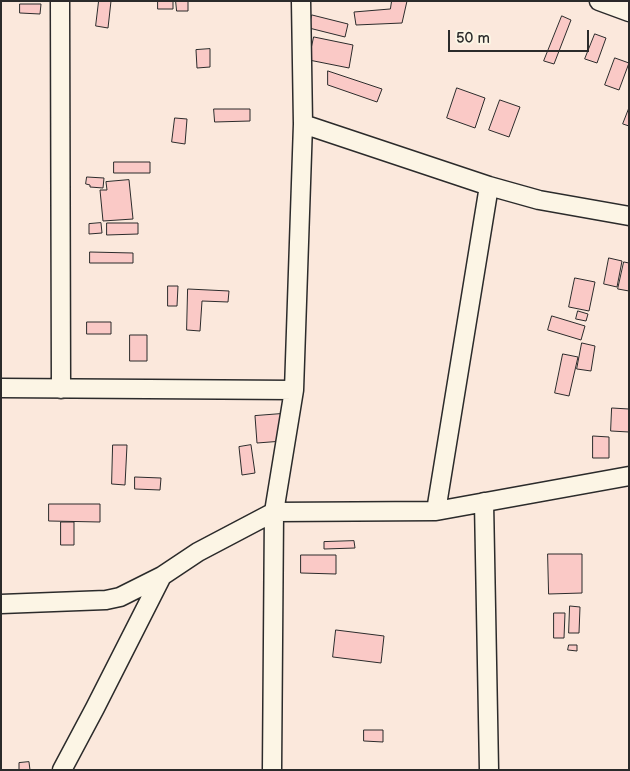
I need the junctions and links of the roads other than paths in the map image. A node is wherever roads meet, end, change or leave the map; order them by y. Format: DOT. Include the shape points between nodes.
graph roads {
  1 [pos="60,1"];
  2 [pos="301,1"];
  3 [pos="599,1"];
  4 [pos="629,12"];
  5 [pos="303,124"];
  6 [pos="490,186"];
  7 [pos="629,216"];
  8 [pos="1,388"];
  9 [pos="61,389"];
  10 [pos="294,390"];
  11 [pos="629,476"];
  12 [pos="484,502"];
  13 [pos="436,511"];
  14 [pos="274,512"];
  15 [pos="162,576"];
  16 [pos="1,604"];
  17 [pos="62,770"];
  18 [pos="272,770"];
  19 [pos="489,770"];
  1 -- 9 [label="street"];
  2 -- 5 [label="street"];
  3 -- 4 [label="street"];
  5 -- 6 [label="street"];
  5 -- 10 [label="street"];
  6 -- 7 [label="street" via="539,200"];
  6 -- 13 [label="street"];
  8 -- 9 [label="street"];
  9 -- 10 [label="street"];
  10 -- 14 [label="street"];
  11 -- 12 [label="street"];
  12 -- 13 [label="street"];
  12 -- 19 [label="street"];
  13 -- 14 [label="street"];
  14 -- 15 [label="street" via="198,552"];
  14 -- 18 [label="street"];
  15 -- 16 [label="street" via="120,597 106,600"];
  15 -- 17 [label="street"];
}
